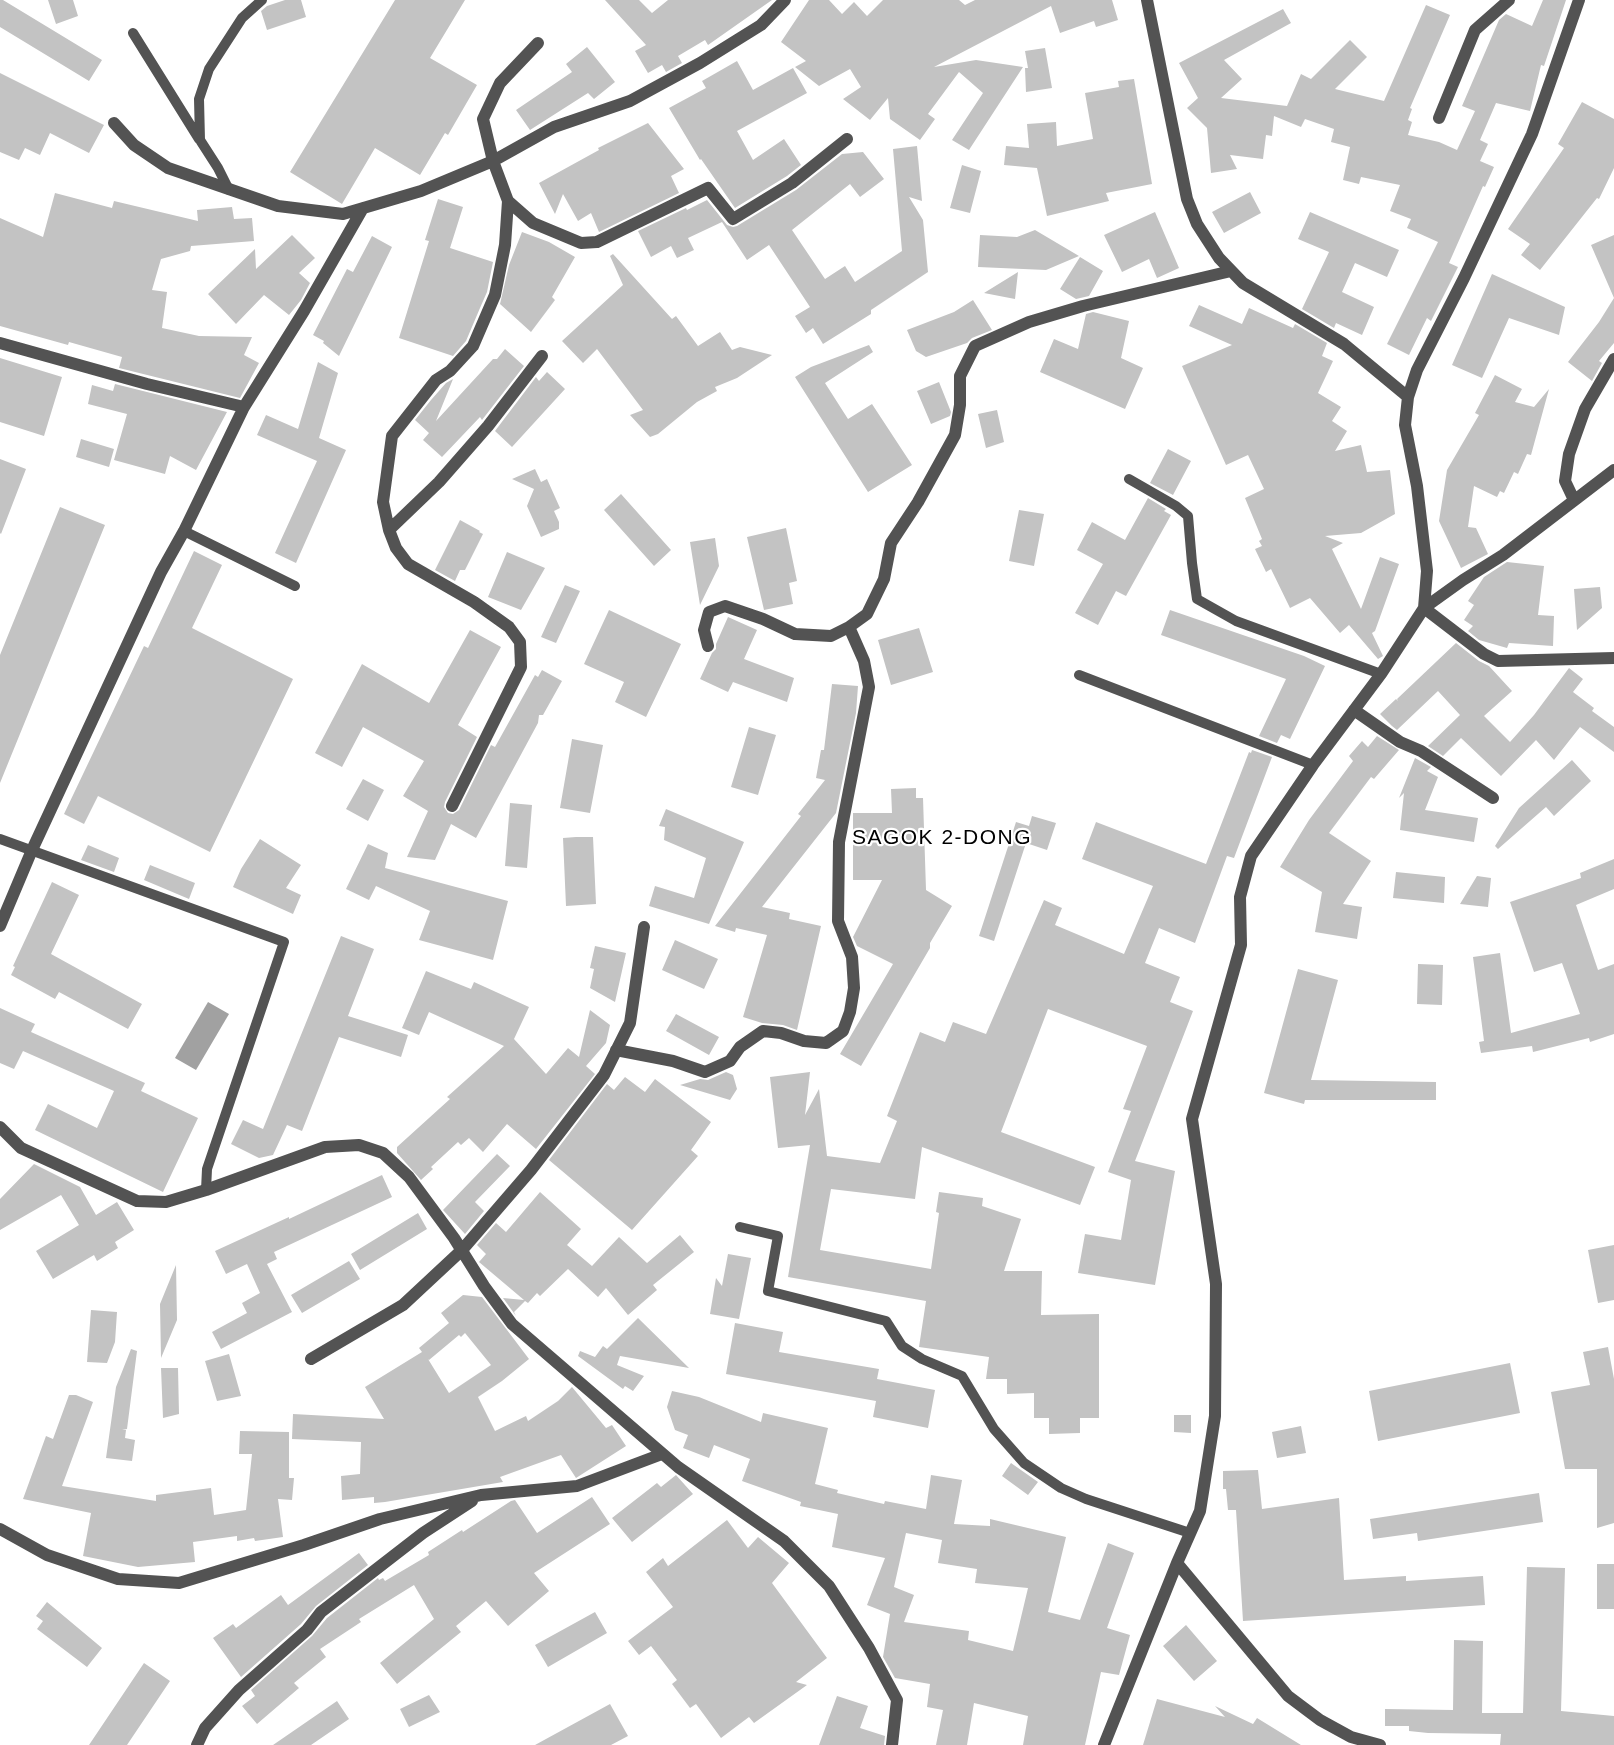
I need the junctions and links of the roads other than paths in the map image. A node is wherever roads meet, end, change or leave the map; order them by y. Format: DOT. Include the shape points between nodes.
graph roads {
  1 [pos="262,0"];
  2 [pos="785,0"];
  3 [pos="1147,0"];
  4 [pos="1509,0"];
  5 [pos="1579,0"];
  6 [pos="133,33"];
  7 [pos="538,43"];
  8 [pos="1439,118"];
  9 [pos="114,123"];
  10 [pos="847,139"];
  11 [pos="200,140"];
  12 [pos="493,161"];
  13 [pos="229,190"];
  14 [pos="508,201"];
  15 [pos="363,208"];
  16 [pos="1231,271"];
  17 [pos="0,344"];
  18 [pos="542,356"];
  19 [pos="1614,359"];
  20 [pos="1408,397"];
  21 [pos="244,407"];
  22 [pos="1614,470"];
  23 [pos="1129,479"];
  24 [pos="1574,500"];
  25 [pos="389,530"];
  26 [pos="184,531"];
  27 [pos="295,586"];
  28 [pos="1424,608"];
  29 [pos="849,627"];
  30 [pos="708,646"];
  31 [pos="1614,658"];
  32 [pos="1381,674"];
  33 [pos="1079,675"];
  34 [pos="1354,710"];
  35 [pos="1313,765"];
  36 [pos="1493,798"];
  37 [pos="452,806"];
  38 [pos="0,839"];
  39 [pos="32,850"];
  40 [pos="0,926"];
  41 [pos="644,927"];
  42 [pos="616,1050"];
  43 [pos="0,1127"];
  44 [pos="206,1190"];
  45 [pos="740,1227"];
  46 [pos="462,1250"];
  47 [pos="311,1359"];
  48 [pos="662,1454"];
  49 [pos="481,1495"];
  50 [pos="0,1529"];
  51 [pos="1190,1533"];
  52 [pos="1177,1563"];
  53 [pos="197,1745"];
  54 [pos="892,1745"];
  55 [pos="1104,1745"];
  56 [pos="1380,1745"];
  1 -- 11 [label="lane" via="242,18 209,69 199,99"];
  2 -- 12 [label="street" via="761,25 700,63 630,101 554,127"];
  3 -- 16 [label="street" via="1188,199 1197,224"];
  4 -- 8 [label="street" via="1475,30"];
  5 -- 20 [label="street" via="1532,134 1417,370"];
  6 -- 11 [label="lane"];
  7 -- 12 [label="street" via="500,83 483,119"];
  9 -- 13 [label="street" via="134,145 168,168"];
  10 -- 14 [label="street" via="792,183 733,219 708,188 597,242 581,243 533,223"];
  11 -- 13 [label="lane"];
  12 -- 14 [label="street"];
  12 -- 15 [label="street" via="421,191"];
  13 -- 15 [label="street" via="278,206 343,214"];
  14 -- 25 [label="street" via="505,245 495,294 473,346 436,381 392,436 383,502"];
  15 -- 21 [label="street"];
  16 -- 20 [label="street" via="1243,283 1344,344"];
  16 -- 29 [label="street" via="1083,306 1029,322 975,346 960,376 955,435 891,543 884,579 867,614"];
  17 -- 21 [label="street"];
  18 -- 25 [label="street" via="446,474"];
  19 -- 24 [label="street" via="1586,410 1569,454 1565,481"];
  20 -- 28 [label="street" via="1405,425 1427,571"];
  21 -- 26 [label="street"];
  22 -- 24 [label="street"];
  23 -- 32 [label="lane" via="1188,516 1197,599 1236,621"];
  24 -- 28 [label="street" via="1503,555"];
  25 -- 37 [label="street" via="408,564 474,602 509,627 520,642 521,667"];
  26 -- 27 [label="lane"];
  26 -- 39 [label="street" via="161,572"];
  28 -- 31 [label="street" via="1498,661"];
  28 -- 32 [label="street"];
  29 -- 30 [label="street" via="831,636 795,634 725,606 709,612 704,630"];
  29 -- 42 [label="street" via="864,661 869,687 839,842 838,921 852,957 854,988 843,1031 826,1043 763,1031 730,1061 705,1072"];
  32 -- 34 [label="street"];
  33 -- 35 [label="lane"];
  34 -- 35 [label="street"];
  34 -- 36 [label="street"];
  35 -- 51 [label="street" via="1251,856 1240,897 1241,945 1192,1119 1216,1284 1215,1416 1200,1511"];
  38 -- 39 [label="lane"];
  39 -- 40 [label="street"];
  39 -- 44 [label="lane" via="284,942 207,1169"];
  41 -- 42 [label="street" via="630,1023"];
  42 -- 46 [label="street" via="604,1075 531,1170"];
  43 -- 44 [label="street" via="21,1148 137,1201 166,1202"];
  44 -- 46 [label="street" via="324,1147 359,1145 383,1153 408,1177"];
  45 -- 51 [label="lane" via="778,1236 768,1292 886,1321 902,1346 962,1376 994,1429 1024,1463 1061,1488 1086,1499"];
  46 -- 47 [label="street" via="404,1305"];
  46 -- 48 [label="street" via="512,1324"];
  48 -- 49 [label="street" via="577,1486"];
  48 -- 54 [label="street" via="784,1541 829,1587 897,1700"];
  49 -- 50 [label="street" via="380,1519 179,1583 118,1579 47,1555"];
  49 -- 53 [label="street" via="423,1533 321,1612 307,1630 239,1690 205,1728"];
  51 -- 52 [label="street"];
  52 -- 55 [label="street"];
  52 -- 56 [label="street" via="1288,1696 1351,1737"];
}
